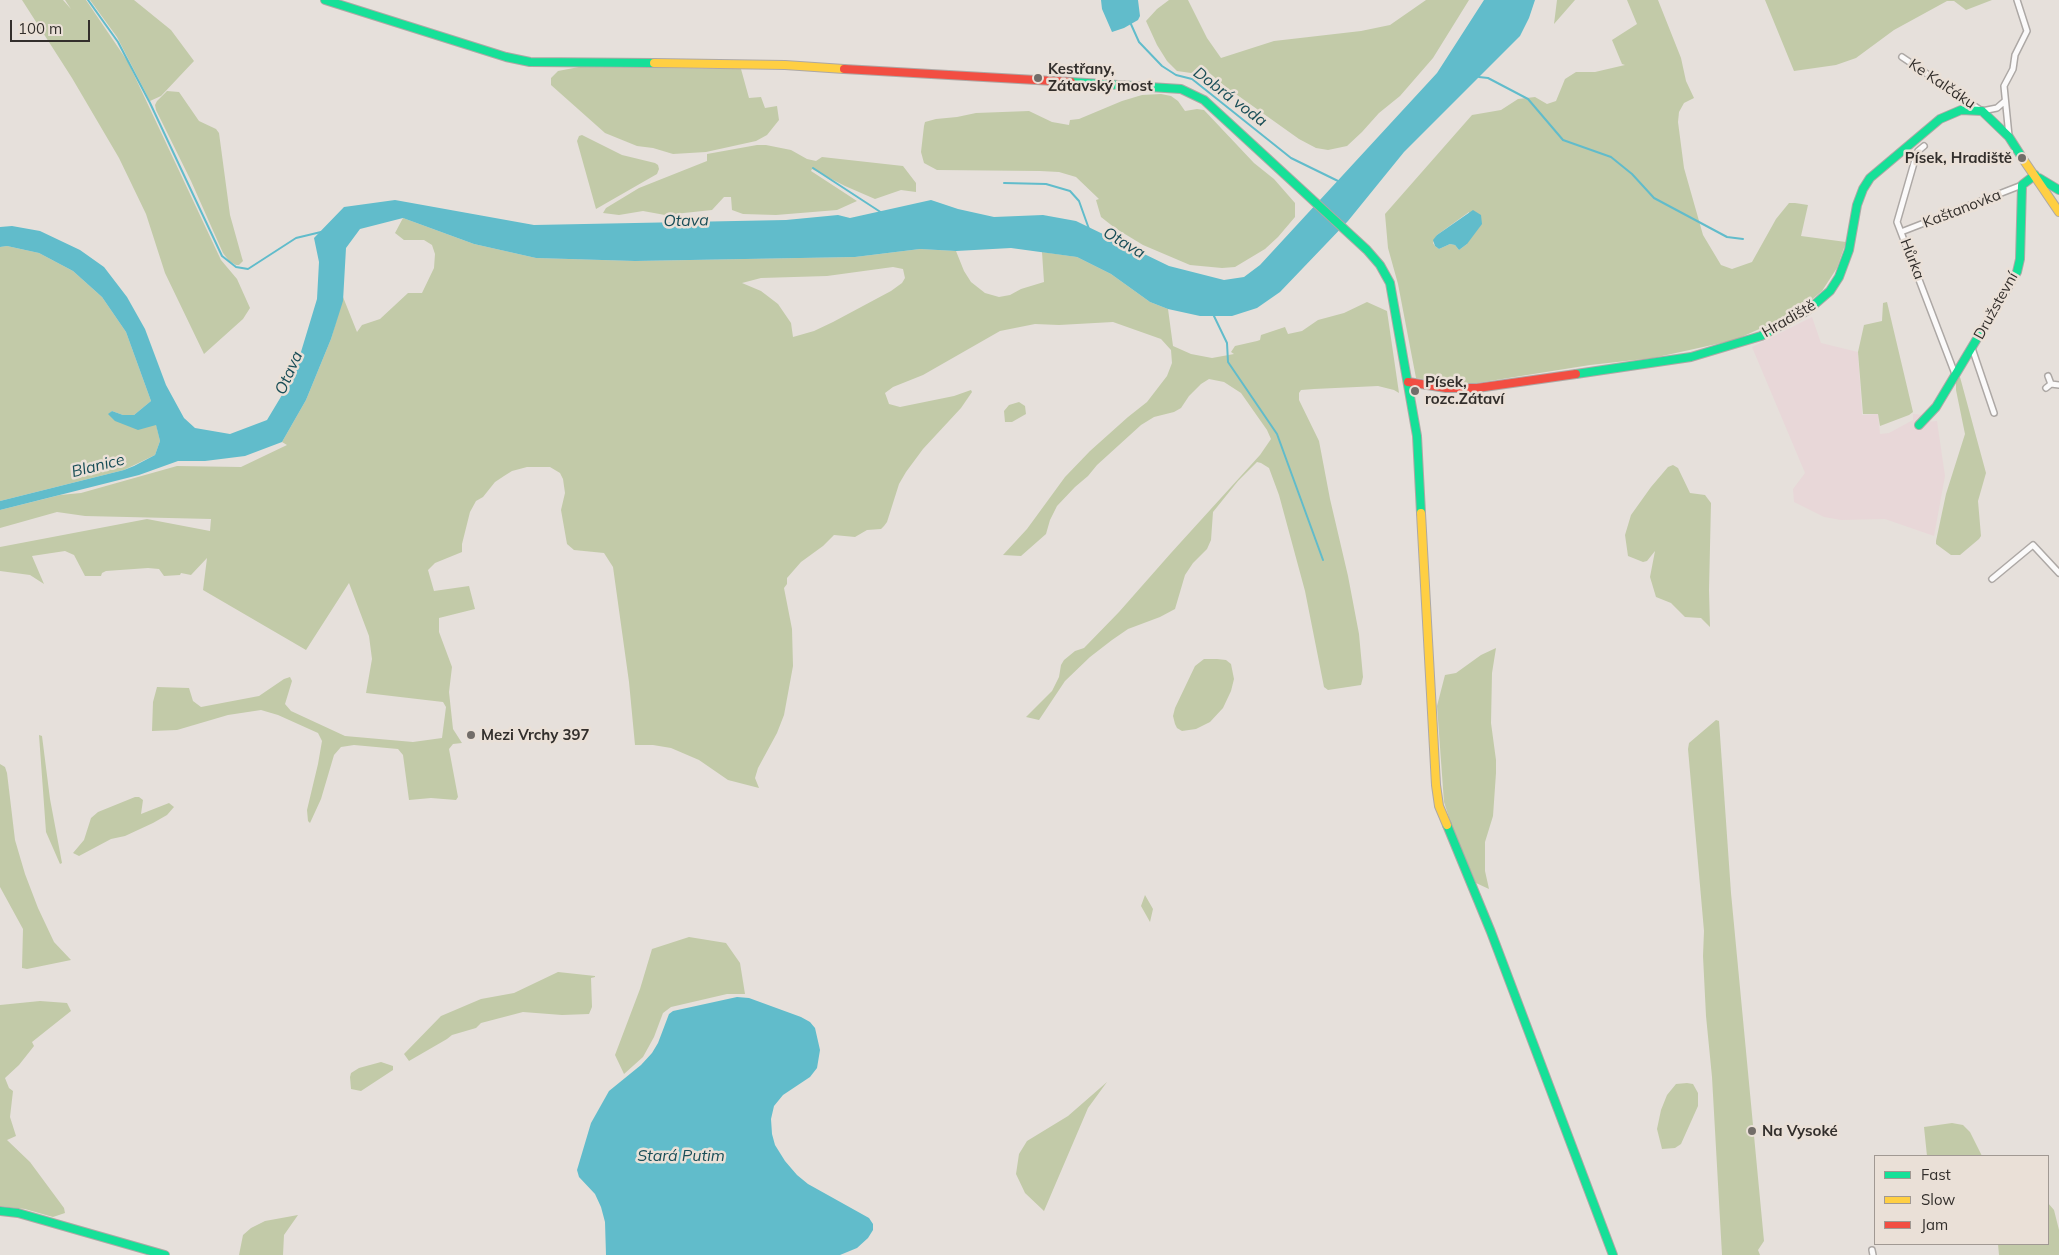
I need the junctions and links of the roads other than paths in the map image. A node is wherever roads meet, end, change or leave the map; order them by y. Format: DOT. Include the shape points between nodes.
graph roads {
  1 [pos="325,0"];
  2 [pos="2017,0"];
  3 [pos="1902,57"];
  4 [pos="2004,101"];
  5 [pos="1982,111"];
  6 [pos="2009,137"];
  7 [pos="1924,146"];
  8 [pos="2035,175"];
  9 [pos="2022,185"];
  10 [pos="2059,190"];
  11 [pos="2059,212"];
  12 [pos="1901,232"];
  13 [pos="1972,348"];
  14 [pos="1955,374"];
  15 [pos="2048,376"];
  16 [pos="1408,382"];
  17 [pos="2051,384"];
  18 [pos="2059,386"];
  19 [pos="2046,388"];
  20 [pos="1994,413"];
  21 [pos="1919,426"];
  22 [pos="2059,574"];
  23 [pos="1992,579"];
  24 [pos="0,1211"];
  25 [pos="165,1255"];
  26 [pos="1613,1255"];
  1 -- 16 [label="street" via="530,62 785,65 1175,88 1194,94 1376,259 1392,292"];
  2 -- 4 [label="street" via="2027,31 2004,86"];
  3 -- 5 [label="street, Ke Kalčáku"];
  4 -- 5 [label="street" via="1997,108"];
  4 -- 6 [label="street"];
  5 -- 6 [label="street"];
  5 -- 16 [label="street, Hradiště" via="1962,110 1940,119 1870,178 1857,205 1849,250 1839,278 1830,291 1808,310 1762,336 1691,358 1477,388 1446,388"];
  6 -- 8 [label="street"];
  7 -- 12 [label="street, Hůrka" via="1916,156 1897,222"];
  8 -- 9 [label="street"];
  8 -- 10 [label="street"];
  8 -- 11 [label="street"];
  9 -- 12 [label="street, Kaštanovka"];
  9 -- 13 [label="street, Družstevní" via="2020,259 2016,272"];
  12 -- 14 [label="street, Hůrka"];
  13 -- 14 [label="street, Družstevní"];
  13 -- 20 [label="street"];
  14 -- 21 [label="street, Družstevní" via="1936,407"];
  15 -- 17 [label="street"];
  16 -- 26 [label="street" via="1421,486 1439,806 1491,932"];
  17 -- 18 [label="street"];
  17 -- 19 [label="street"];
  22 -- 23 [label="street" via="2033,545"];
  24 -- 25 [label="street" via="18,1213"];
}
